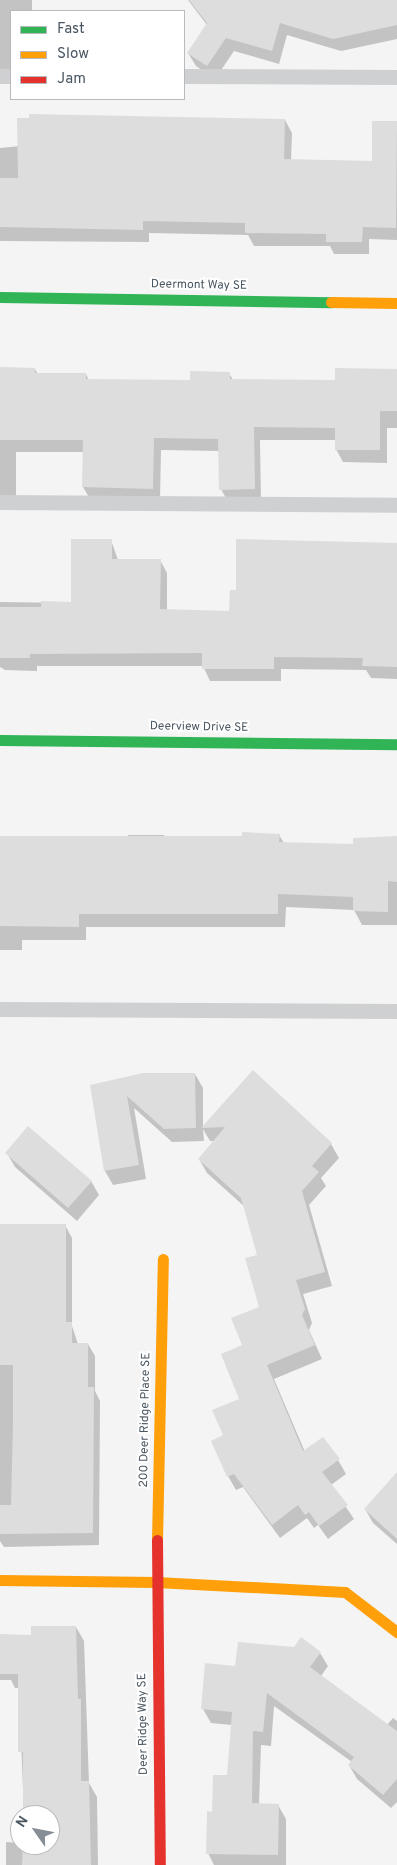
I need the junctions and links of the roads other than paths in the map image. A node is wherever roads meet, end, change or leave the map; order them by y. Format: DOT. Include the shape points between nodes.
graph roads {
  1 [pos="185,76"];
  2 [pos="397,77"];
  3 [pos="0,297"];
  4 [pos="397,303"];
  5 [pos="0,502"];
  6 [pos="397,505"];
  7 [pos="0,740"];
  8 [pos="397,744"];
  9 [pos="0,1009"];
  10 [pos="397,1011"];
  11 [pos="163,1259"];
  12 [pos="0,1580"];
  13 [pos="156,1582"];
  14 [pos="397,1632"];
  15 [pos="160,1865"];
  1 -- 2 [label="lane"];
  3 -- 4 [label="street, Deermont Way SE"];
  5 -- 6 [label="lane"];
  7 -- 8 [label="street, Deerview Drive SE"];
  9 -- 10 [label="lane"];
  11 -- 13 [label="street, 200 Deer Ridge Place SE"];
  12 -- 13 [label="street"];
  13 -- 14 [label="street" via="345,1592"];
  13 -- 15 [label="street, Deer Ridge Way SE"];
}
